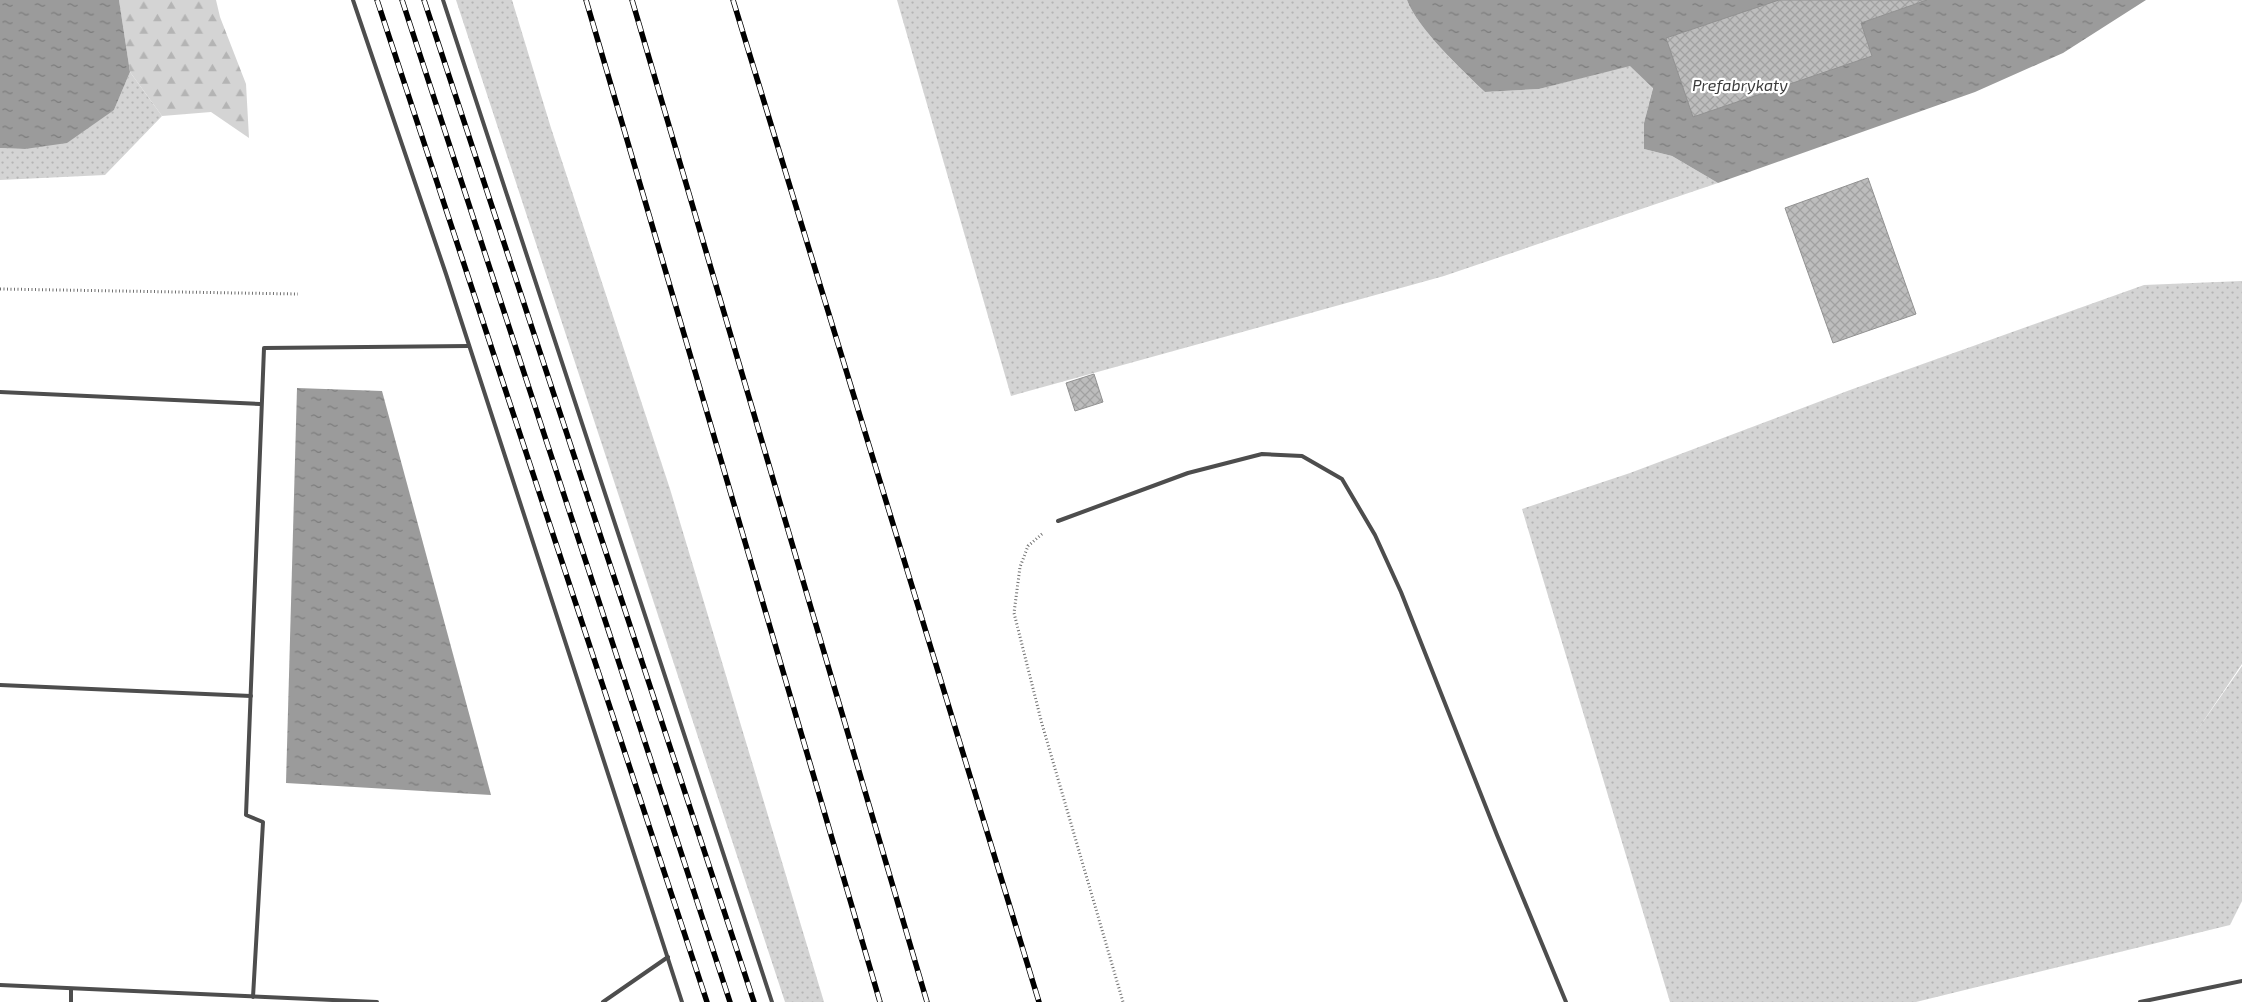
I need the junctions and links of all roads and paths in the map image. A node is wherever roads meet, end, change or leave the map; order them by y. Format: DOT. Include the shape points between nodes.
graph roads {
  1 [pos="353,0"];
  2 [pos="443,0"];
  3 [pos="0,289"];
  4 [pos="298,294"];
  5 [pos="469,346"];
  6 [pos="0,392"];
  7 [pos="260,404"];
  8 [pos="1058,521"];
  9 [pos="0,685"];
  10 [pos="251,696"];
  11 [pos="668,957"];
  12 [pos="2242,981"];
  13 [pos="0,985"];
  14 [pos="71,989"];
  15 [pos="254,997"];
  16 [pos="347,1001"];
  17 [pos="71,1002"];
  18 [pos="377,1002"];
  19 [pos="603,1002"];
  20 [pos="682,1002"];
  21 [pos="772,1002"];
  22 [pos="1123,1002"];
  23 [pos="1566,1002"];
  24 [pos="2140,1002"];
  1 -- 5 [label="lane"];
  2 -- 21 [label="lane"];
  3 -- 4 [label="path"];
  5 -- 7 [label="lane" via="264,348"];
  5 -- 11 [label="lane"];
  6 -- 7 [label="lane"];
  7 -- 10 [label="lane"];
  8 -- 22 [label="path" via="1028,546 1020,568 1014,613 1042,724"];
  8 -- 23 [label="lane" via="1188,473 1262,454 1302,456 1342,479 1375,535 1401,592 1496,835"];
  9 -- 10 [label="lane"];
  10 -- 15 [label="lane" via="246,815 263,822"];
  11 -- 19 [label="lane"];
  11 -- 20 [label="lane"];
  12 -- 24 [label="lane"];
  13 -- 14 [label="lane"];
  14 -- 15 [label="lane"];
  14 -- 17 [label="lane"];
  15 -- 16 [label="lane"];
  16 -- 18 [label="lane"];
}
